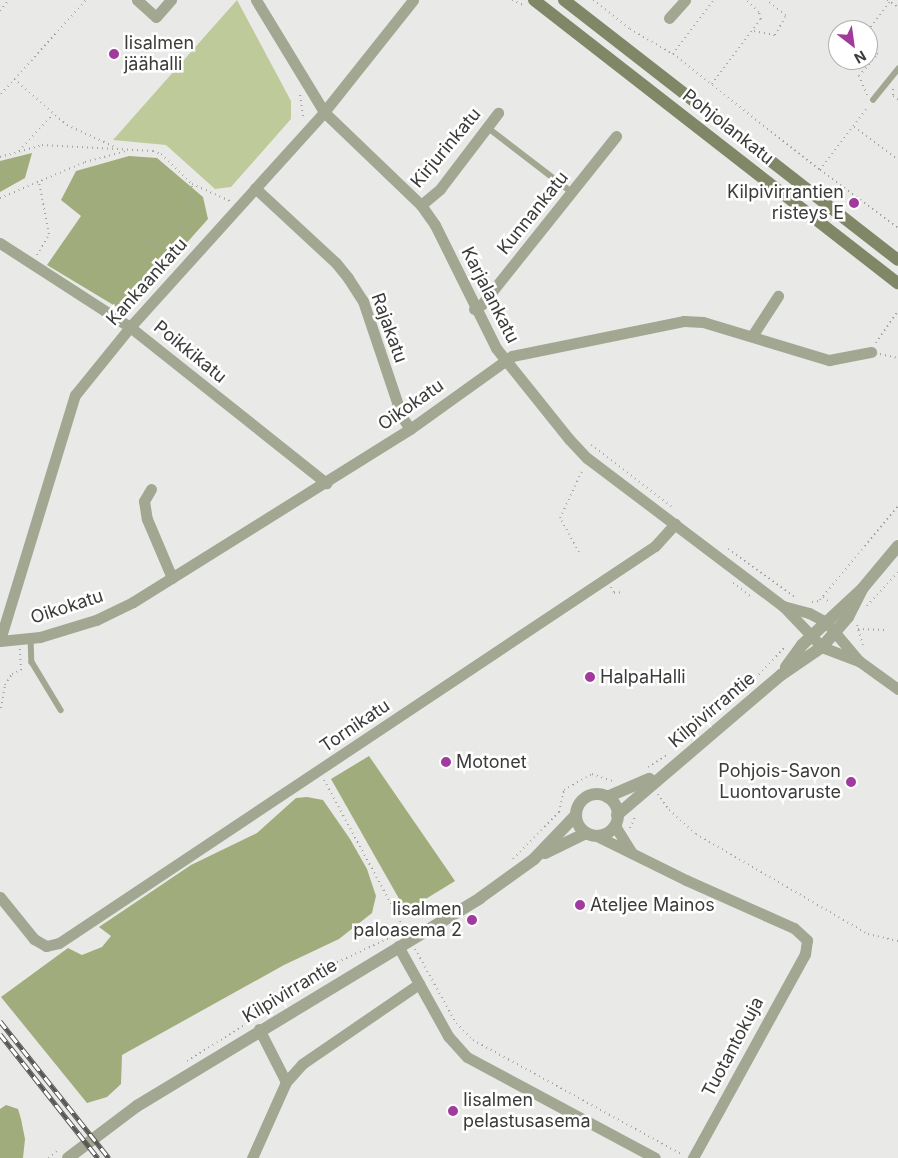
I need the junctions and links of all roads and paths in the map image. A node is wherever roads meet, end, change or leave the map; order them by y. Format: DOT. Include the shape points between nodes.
graph roads {
  1 [pos="9,0"];
  2 [pos="86,0"];
  3 [pos="137,0"];
  4 [pos="256,0"];
  5 [pos="413,0"];
  6 [pos="534,0"];
  7 [pos="564,0"];
  8 [pos="594,0"];
  9 [pos="685,0"];
  10 [pos="714,0"];
  11 [pos="746,0"];
  12 [pos="767,0"];
  13 [pos="886,0"];
  14 [pos="890,2"];
  15 [pos="168,3"];
  16 [pos="898,7"];
  17 [pos="0,11"];
  18 [pos="668,18"];
  19 [pos="876,20"];
  20 [pos="754,31"];
  21 [pos="673,54"];
  22 [pos="898,69"];
  23 [pos="864,70"];
  24 [pos="14,80"];
  25 [pos="712,84"];
  26 [pos="894,86"];
  27 [pos="298,92"];
  28 [pos="0,94"];
  29 [pos="873,100"];
  30 [pos="898,100"];
  31 [pos="324,112"];
  32 [pos="54,113"];
  33 [pos="498,113"];
  34 [pos="302,121"];
  35 [pos="487,127"];
  36 [pos="854,127"];
  37 [pos="616,136"];
  38 [pos="118,149"];
  39 [pos="130,150"];
  40 [pos="17,152"];
  41 [pos="0,157"];
  42 [pos="898,160"];
  43 [pos="820,170"];
  44 [pos="38,181"];
  45 [pos="192,184"];
  46 [pos="255,188"];
  47 [pos="572,193"];
  48 [pos="0,198"];
  49 [pos="235,200"];
  50 [pos="421,205"];
  51 [pos="224,208"];
  52 [pos="136,223"];
  53 [pos="898,228"];
  54 [pos="0,243"];
  55 [pos="898,260"];
  56 [pos="32,264"];
  57 [pos="898,284"];
  58 [pos="778,296"];
  59 [pos="474,309"];
  60 [pos="898,310"];
  61 [pos="130,327"];
  62 [pos="752,336"];
  63 [pos="871,352"];
  64 [pos="898,358"];
  65 [pos="504,360"];
  66 [pos="410,429"];
  67 [pos="590,444"];
  68 [pos="587,458"];
  69 [pos="326,483"];
  70 [pos="151,489"];
  71 [pos="898,506"];
  72 [pos="679,512"];
  73 [pos="675,524"];
  74 [pos="724,546"];
  75 [pos="898,546"];
  76 [pos="579,552"];
  77 [pos="898,572"];
  78 [pos="172,578"];
  79 [pos="862,589"];
  80 [pos="822,597"];
  81 [pos="802,600"];
  82 [pos="819,601"];
  83 [pos="810,602"];
  84 [pos="830,603"];
  85 [pos="783,606"];
  86 [pos="815,606"];
  87 [pos="864,608"];
  88 [pos="859,620"];
  89 [pos="826,622"];
  90 [pos="858,629"];
  91 [pos="886,630"];
  92 [pos="837,633"];
  93 [pos="810,637"];
  94 [pos="25,639"];
  95 [pos="0,641"];
  96 [pos="788,644"];
  97 [pos="822,647"];
  98 [pos="864,657"];
  99 [pos="780,675"];
  100 [pos="898,689"];
  101 [pos="742,692"];
  102 [pos="1,708"];
  103 [pos="61,710"];
  104 [pos="671,753"];
  105 [pos="319,771"];
  106 [pos="615,782"];
  107 [pos="650,782"];
  108 [pos="660,796"];
  109 [pos="607,797"];
  110 [pos="652,802"];
  111 [pos="639,811"];
  112 [pos="576,815"];
  113 [pos="616,820"];
  114 [pos="591,835"];
  115 [pos="622,839"];
  116 [pos="634,855"];
  117 [pos="534,859"];
  118 [pos="510,862"];
  119 [pos="0,898"];
  120 [pos="413,925"];
  121 [pos="407,935"];
  122 [pos="897,940"];
  123 [pos="398,946"];
  124 [pos="419,984"];
  125 [pos="259,1029"];
  126 [pos="181,1065"];
  127 [pos="286,1082"];
  128 [pos="65,1152"];
  129 [pos="48,1158"];
  130 [pos="252,1158"];
  131 [pos="655,1158"];
  132 [pos="691,1158"];
  1 -- 17 [label="path"];
  2 -- 24 [label="path"];
  3 -- 15 [label="street" via="156,17"];
  4 -- 31 [label="street, Karjalankatu"];
  5 -- 31 [label="street, Kankaankatu"];
  6 -- 57 [label="main road, Pohjolankatu"];
  7 -- 55 [label="main road, Pohjolankatu"];
  8 -- 21 [label="path" via="630,29"];
  9 -- 18 [label="street"];
  10 -- 21 [label="path"];
  11 -- 20 [label="path" via="759,12 761,19"];
  12 -- 20 [label="path" via="786,15 775,35"];
  13 -- 14 [label="path"];
  14 -- 16 [label="path"];
  14 -- 19 [label="path"];
  20 -- 25 [label="path"];
  21 -- 25 [label="path"];
  22 -- 29 [label="lane"];
  23 -- 29 [label="path" via="859,76 865,94"];
  24 -- 28 [label="path"];
  24 -- 32 [label="path"];
  25 -- 43 [label="path"];
  26 -- 30 [label="path" via="893,96"];
  27 -- 34 [label="path" via="303,101"];
  29 -- 36 [label="path"];
  31 -- 46 [label="street, Kankaankatu"];
  31 -- 50 [label="street, Karjalankatu"];
  32 -- 38 [label="path" via="67,125"];
  32 -- 40 [label="path"];
  33 -- 35 [label="street, Kirjurinkatu"];
  35 -- 47 [label="lane"];
  35 -- 50 [label="street, Kirjurinkatu" via="440,189"];
  36 -- 42 [label="path"];
  36 -- 43 [label="path"];
  37 -- 47 [label="street, Kunnankatu"];
  38 -- 39 [label="path"];
  38 -- 40 [label="path" via="42,145"];
  39 -- 44 [label="path" via="85,162"];
  39 -- 45 [label="path" via="161,154"];
  40 -- 41 [label="path"];
  43 -- 53 [label="path"];
  44 -- 48 [label="path"];
  44 -- 56 [label="path" via="49,234"];
  45 -- 49 [label="path"];
  45 -- 52 [label="path" via="191,212 167,242 154,247 142,239"];
  46 -- 49 [label="street, Kankaankatu"];
  46 -- 66 [label="street, Rajakatu" via="336,263 363,301 402,417"];
  47 -- 59 [label="street, Kunnankatu" via="482,304"];
  49 -- 51 [label="path"];
  49 -- 61 [label="street, Kankaankatu"];
  50 -- 59 [label="street, Karjalankatu" via="435,224"];
  54 -- 56 [label="street, Poikkikatu"];
  56 -- 61 [label="street, Poikkikatu"];
  58 -- 62 [label="street"];
  59 -- 65 [label="street, Karjalankatu"];
  60 -- 63 [label="path"];
  61 -- 69 [label="street, Poikkikatu"];
  61 -- 95 [label="street, Kankaankatu" via="75,395"];
  62 -- 63 [label="street, Oikokatu" via="829,360"];
  62 -- 65 [label="street, Oikokatu" via="703,322 684,321"];
  63 -- 64 [label="path"];
  65 -- 66 [label="street, Oikokatu"];
  65 -- 68 [label="street, Karjalankatu"];
  66 -- 69 [label="street, Oikokatu"];
  67 -- 72 [label="path"];
  68 -- 73 [label="street, Karjalankatu"];
  68 -- 76 [label="path" via="560,518"];
  69 -- 78 [label="street, Oikokatu"];
  70 -- 78 [label="street" via="144,501 147,519"];
  71 -- 80 [label="path"];
  73 -- 85 [label="street, Karjalankatu"];
  73 -- 105 [label="street, Tornikatu" via="655,546"];
  74 -- 81 [label="path"];
  75 -- 79 [label="street, Kilpivirrantie"];
  77 -- 87 [label="path"];
  78 -- 94 [label="street, Oikokatu" via="96,620"];
  79 -- 89 [label="street, Kilpivirrantie"];
  79 -- 92 [label="street, Kilpivirrantie"];
  80 -- 82 [label="path"];
  80 -- 84 [label="path"];
  82 -- 83 [label="path"];
  82 -- 86 [label="path"];
  85 -- 89 [label="street, Karjalankatu" via="809,613"];
  85 -- 93 [label="street, Karjalankatu"];
  88 -- 90 [label="path"];
  89 -- 92 [label="street, Karjalankatu"];
  89 -- 93 [label="street, Kilpivirrantie"];
  90 -- 91 [label="path"];
  90 -- 98 [label="path"];
  92 -- 97 [label="street, Kilpivirrantie"];
  92 -- 98 [label="street, Karjalankatu"];
  93 -- 97 [label="street, Karjalankatu"];
  93 -- 99 [label="street, Kilpivirrantie"];
  94 -- 95 [label="street, Oikokatu"];
  94 -- 102 [label="path" via="21,670 12,674 6,685"];
  94 -- 103 [label="lane" via="32,662"];
  96 -- 101 [label="path"];
  97 -- 98 [label="street, Karjalankatu"];
  97 -- 99 [label="street, Kilpivirrantie"];
  98 -- 100 [label="street"];
  99 -- 107 [label="street, Kilpivirrantie" via="736,716"];
  104 -- 107 [label="path" via="643,771"];
  105 -- 119 [label="street, Tornikatu" via="59,943 46,946 34,939"];
  105 -- 121 [label="path"];
  106 -- 118 [label="path" via="592,774 564,790 559,812"];
  107 -- 108 [label="path"];
  107 -- 109 [label="street, Kilpivirrantie"];
  107 -- 113 [label="street, Kilpivirrantie"];
  108 -- 110 [label="path"];
  108 -- 122 [label="path" via="669,810 696,834 868,934"];
  109 -- 112 [label="street" via="596,794 586,797 578,805"];
  109 -- 113 [label="street" via="615,805"];
  111 -- 115 [label="path"];
  112 -- 114 [label="street" via="578,826"];
  112 -- 117 [label="street, Kilpivirrantie"];
  113 -- 114 [label="street" via="607,833"];
  113 -- 115 [label="street"];
  114 -- 116 [label="street"];
  114 -- 117 [label="street, Kilpivirrantie"];
  115 -- 116 [label="street"];
  116 -- 132 [label="street, Tuotantokuja" via="794,928 807,940 805,954"];
  117 -- 121 [label="street, Kilpivirrantie" via="480,898"];
  120 -- 121 [label="path"];
  121 -- 123 [label="street, Kilpivirrantie"];
  121 -- 126 [label="path" via="310,975 286,991 274,1006"];
  121 -- 132 [label="path" via="456,1023 473,1040"];
  123 -- 124 [label="street"];
  123 -- 125 [label="street, Kilpivirrantie"];
  124 -- 127 [label="street" via="302,1064"];
  124 -- 131 [label="street" via="448,1036 467,1057"];
  125 -- 127 [label="street"];
  125 -- 128 [label="street, Kilpivirrantie"];
  127 -- 130 [label="street"];
  128 -- 129 [label="path"];
}
